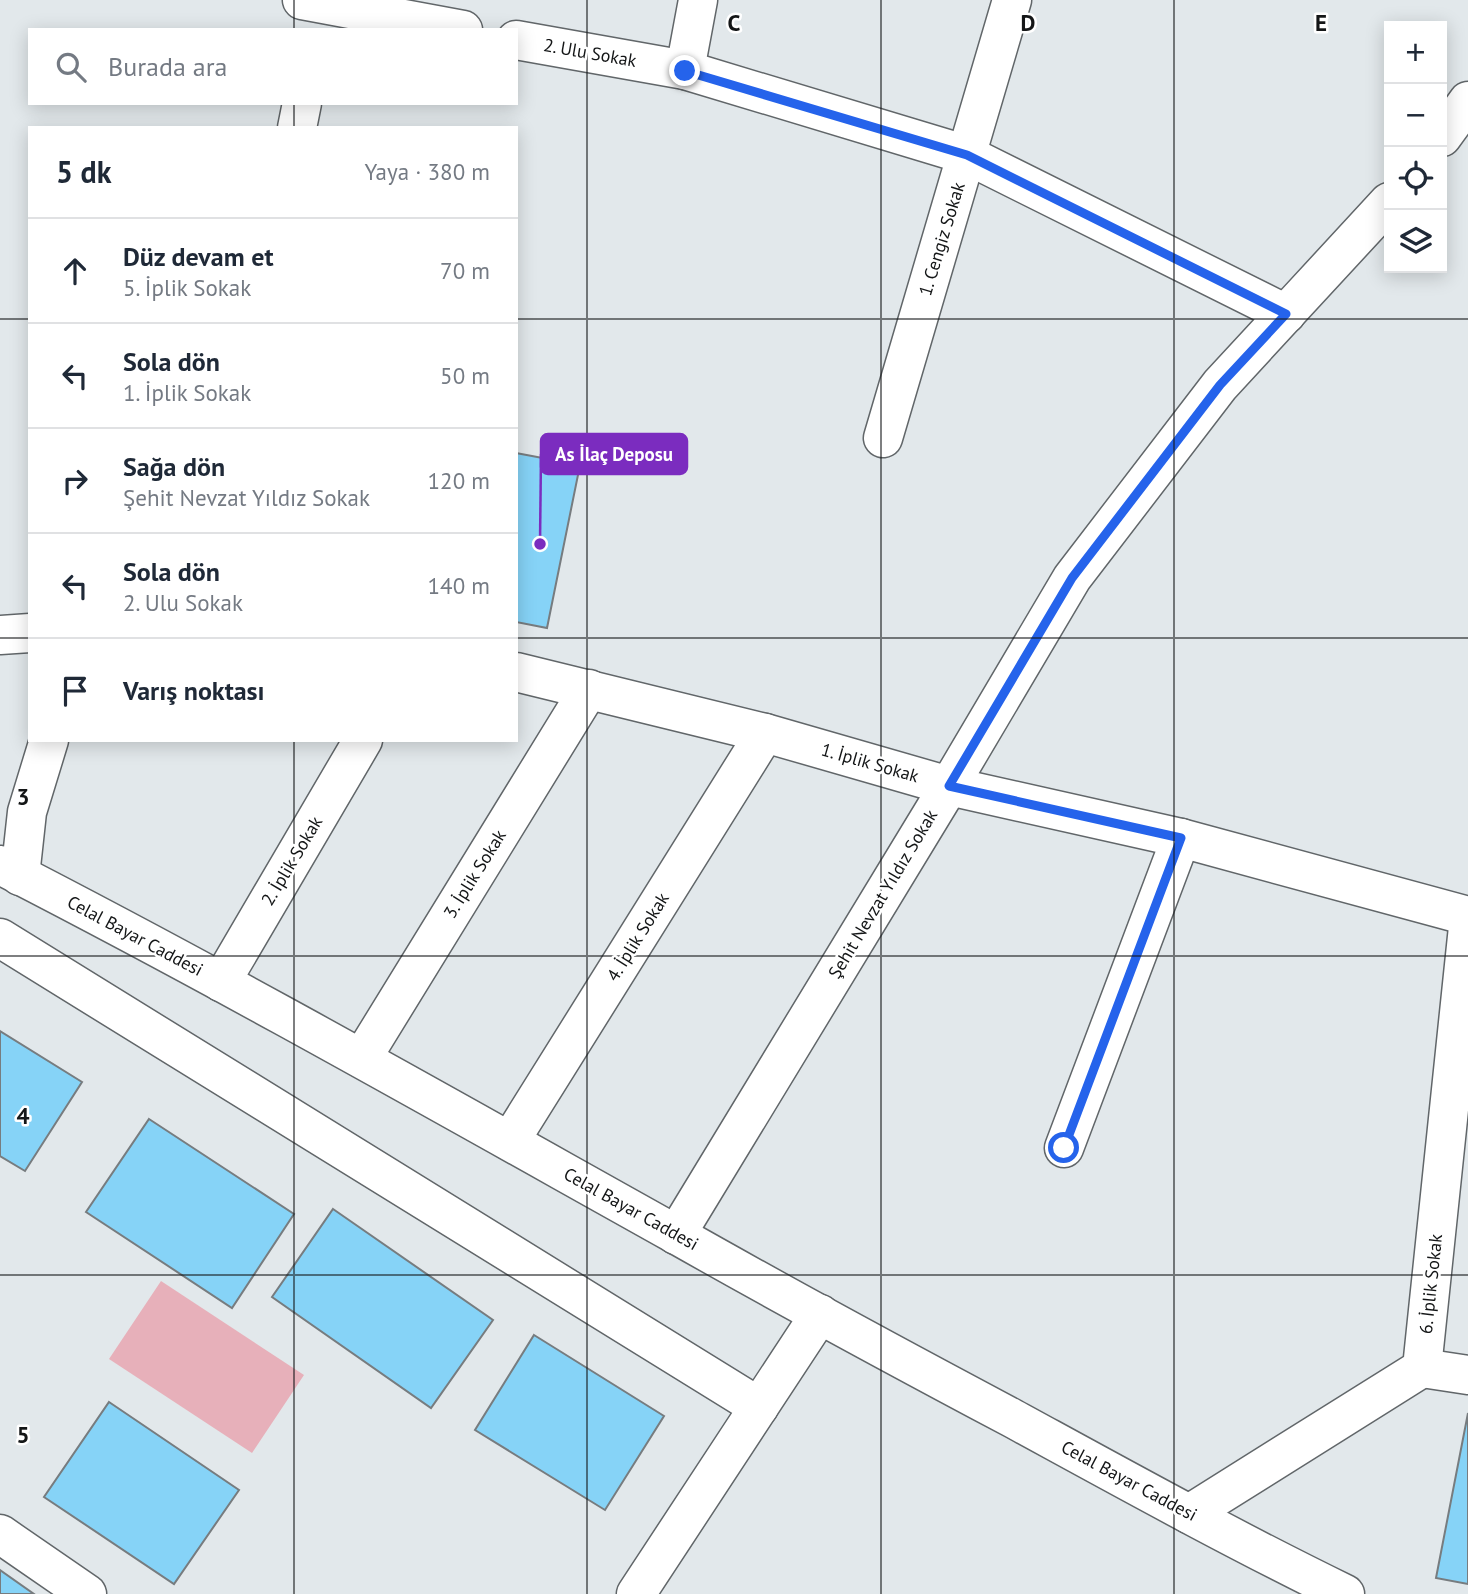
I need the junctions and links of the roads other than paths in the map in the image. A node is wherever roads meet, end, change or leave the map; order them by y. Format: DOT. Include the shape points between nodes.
graph roads {
  1 [pos="698,0"];
  2 [pos="1012,0"];
  3 [pos="314,8"];
  4 [pos="449,28"];
  5 [pos="518,40"];
  6 [pos="685,71"];
  7 [pos="1468,101"];
  8 [pos="302,105"];
  9 [pos="297,126"];
  10 [pos="1447,130"];
  11 [pos="967,155"];
  12 [pos="1384,207"];
  13 [pos="1286,314"];
  14 [pos="883,439"];
  15 [pos="28,633"];
  16 [pos="0,635"];
  17 [pos="518,672"];
  18 [pos="589,689"];
  19 [pos="765,733"];
  20 [pos="48,742"];
  21 [pos="362,742"];
  22 [pos="949,786"];
  23 [pos="1181,838"];
  24 [pos="10,871"];
  25 [pos="1468,916"];
  26 [pos="1468,927"];
  27 [pos="0,938"];
  28 [pos="221,982"];
  29 [pos="362,1058"];
  30 [pos="510,1142"];
  31 [pos="1064,1148"];
  32 [pos="676,1235"];
  33 [pos="820,1314"];
  34 [pos="1422,1368"];
  35 [pos="1468,1376"];
  36 [pos="759,1407"];
  37 [pos="1189,1514"];
  38 [pos="0,1534"];
  39 [pos="1262,1553"];
  40 [pos="87,1594"];
  41 [pos="636,1594"];
  42 [pos="1282,1594"];
  43 [pos="1345,1594"];
  1 -- 6 [label="street"];
  2 -- 11 [label="street, 1. Cengiz Sokak"];
  3 -- 4 [label="street"];
  5 -- 6 [label="street, 2. Ulu Sokak"];
  6 -- 11 [label="street, 2. Ulu Sokak"];
  7 -- 10 [label="street"];
  8 -- 9 [label="street"];
  11 -- 13 [label="street, 2. Ulu Sokak"];
  11 -- 14 [label="street, 1. Cengiz Sokak"];
  12 -- 13 [label="street, Şehit Nevzat Yıldız Sokak"];
  13 -- 22 [label="street, Şehit Nevzat Yıldız Sokak" via="1220,385 1072,578"];
  15 -- 16 [label="street"];
  17 -- 18 [label="street, 1. İplik Sokak"];
  18 -- 19 [label="street, 1. İplik Sokak"];
  18 -- 29 [label="street, 3. İplik Sokak"];
  19 -- 22 [label="street, 1. İplik Sokak"];
  19 -- 30 [label="street, 4. İplik Sokak"];
  20 -- 24 [label="street"];
  21 -- 28 [label="street, 2. İplik Sokak"];
  22 -- 23 [label="street, 1. İplik Sokak"];
  22 -- 32 [label="street, Şehit Nevzat Yıldız Sokak"];
  23 -- 25 [label="street, 1. İplik Sokak"];
  23 -- 31 [label="street"];
  24 -- 28 [label="street, Celal Bayar Caddesi"];
  26 -- 34 [label="street, 6. İplik Sokak"];
  27 -- 36 [label="street"];
  28 -- 29 [label="street, Celal Bayar Caddesi"];
  29 -- 30 [label="street, Celal Bayar Caddesi"];
  30 -- 32 [label="street, Celal Bayar Caddesi"];
  32 -- 33 [label="street, Celal Bayar Caddesi"];
  33 -- 36 [label="street"];
  33 -- 37 [label="street, Celal Bayar Caddesi"];
  34 -- 35 [label="street"];
  34 -- 37 [label="street"];
  36 -- 41 [label="street"];
  37 -- 39 [label="street, Celal Bayar Caddesi"];
  38 -- 40 [label="street"];
  39 -- 42 [label="street"];
  39 -- 43 [label="street, Celal Bayar Caddesi"];
}
